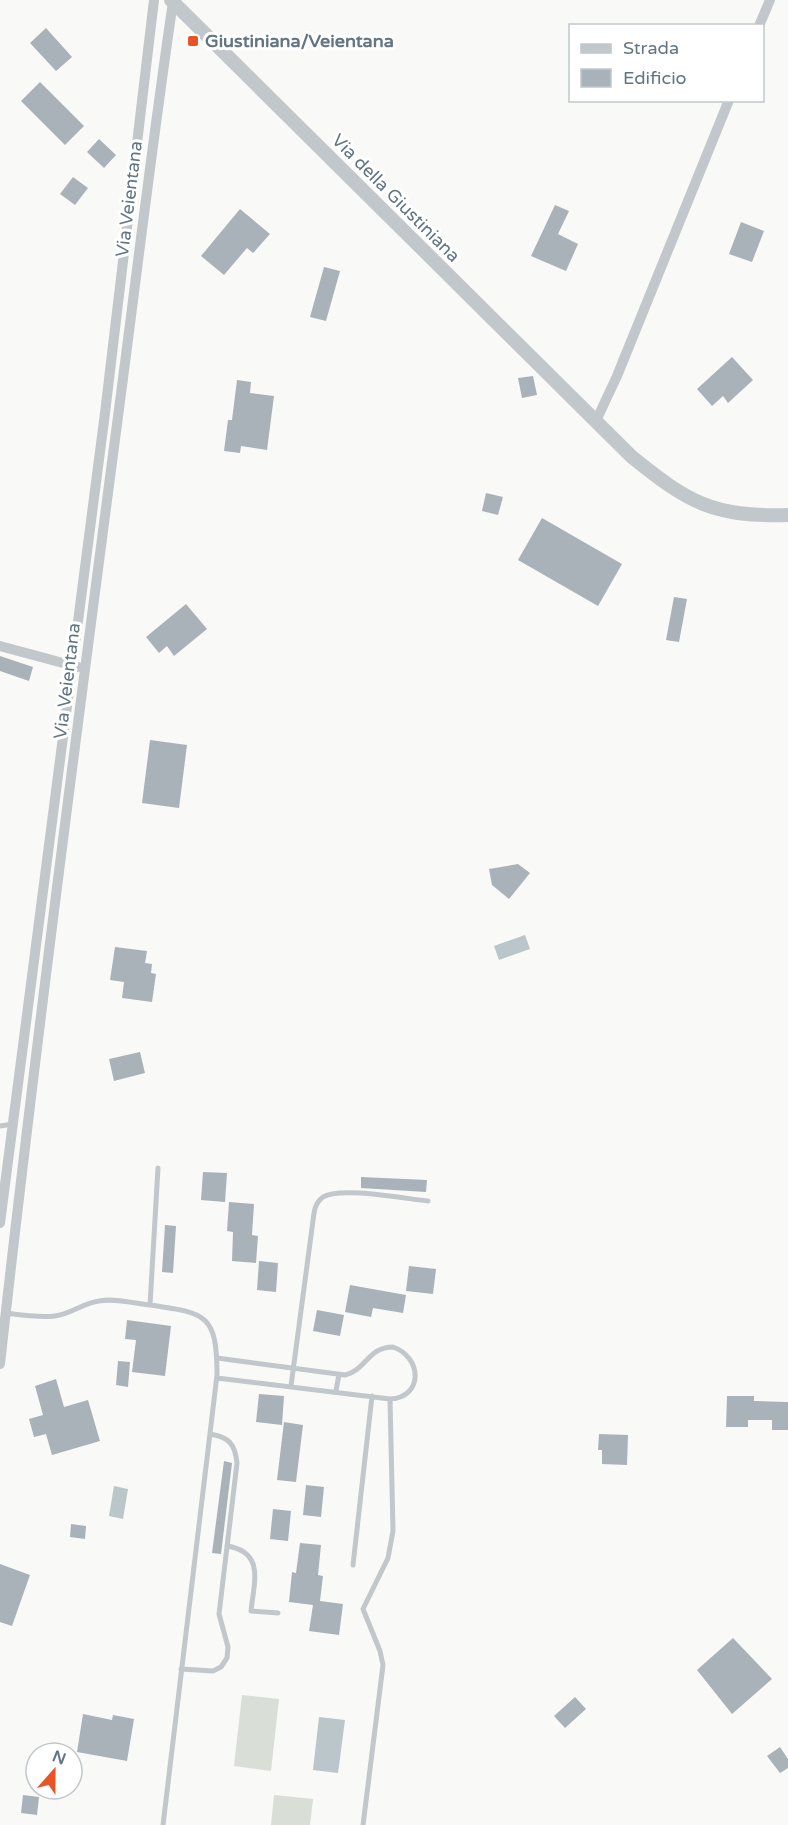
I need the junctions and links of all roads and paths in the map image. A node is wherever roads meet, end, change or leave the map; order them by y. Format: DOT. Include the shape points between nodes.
graph roads {
  1 [pos="154,0"];
  2 [pos="770,0"];
  3 [pos="172,1"];
  4 [pos="760,24"];
  5 [pos="728,102"];
  6 [pos="596,421"];
  7 [pos="788,515"];
  8 [pos="0,646"];
  9 [pos="72,666"];
  10 [pos="85,669"];
  11 [pos="13,1124"];
  12 [pos="0,1126"];
  13 [pos="158,1168"];
  14 [pos="428,1201"];
  15 [pos="0,1223"];
  16 [pos="150,1305"];
  17 [pos="2,1313"];
  18 [pos="217,1358"];
  19 [pos="0,1364"];
  20 [pos="293,1368"];
  21 [pos="339,1374"];
  22 [pos="217,1378"];
  23 [pos="291,1386"];
  24 [pos="336,1392"];
  25 [pos="372,1396"];
  26 [pos="390,1399"];
  27 [pos="210,1434"];
  28 [pos="227,1546"];
  29 [pos="353,1565"];
  30 [pos="278,1613"];
  31 [pos="181,1669"];
  32 [pos="163,1825"];
  33 [pos="363,1825"];
  1 -- 9 [label="street, Via Veientana"];
  2 -- 4 [label="street"];
  3 -- 6 [label="street, Via della Giustiniana"];
  3 -- 10 [label="street, Via Veientana"];
  5 -- 6 [label="street"];
  6 -- 7 [label="street, Via della Giustiniana" via="632,457 689,499 732,513"];
  8 -- 9 [label="street"];
  9 -- 10 [label="street"];
  9 -- 11 [label="street, Via Veientana"];
  10 -- 17 [label="street, Via Veientana"];
  11 -- 12 [label="lane"];
  11 -- 15 [label="street, Via Veientana"];
  13 -- 16 [label="lane"];
  14 -- 20 [label="lane" via="346,1192 328,1195 318,1202"];
  16 -- 17 [label="lane" via="104,1300 53,1317"];
  16 -- 18 [label="lane" via="199,1316 214,1334"];
  17 -- 19 [label="street, Via Veientana"];
  18 -- 20 [label="lane"];
  18 -- 22 [label="lane"];
  20 -- 21 [label="lane"];
  20 -- 23 [label="lane"];
  21 -- 24 [label="lane"];
  21 -- 26 [label="lane" via="353,1372 380,1349 400,1350 415,1369 415,1382 406,1395"];
  22 -- 23 [label="lane"];
  22 -- 27 [label="lane"];
  23 -- 24 [label="lane"];
  24 -- 25 [label="lane"];
  25 -- 26 [label="lane"];
  25 -- 29 [label="lane"];
  26 -- 33 [label="lane" via="393,1532 388,1558 363,1609 383,1665"];
  27 -- 28 [label="lane" via="226,1439 236,1450"];
  27 -- 31 [label="lane"];
  28 -- 30 [label="lane" via="248,1554 255,1567 251,1611"];
  28 -- 31 [label="lane" via="219,1614 227,1658 213,1671"];
  31 -- 32 [label="lane"];
}
